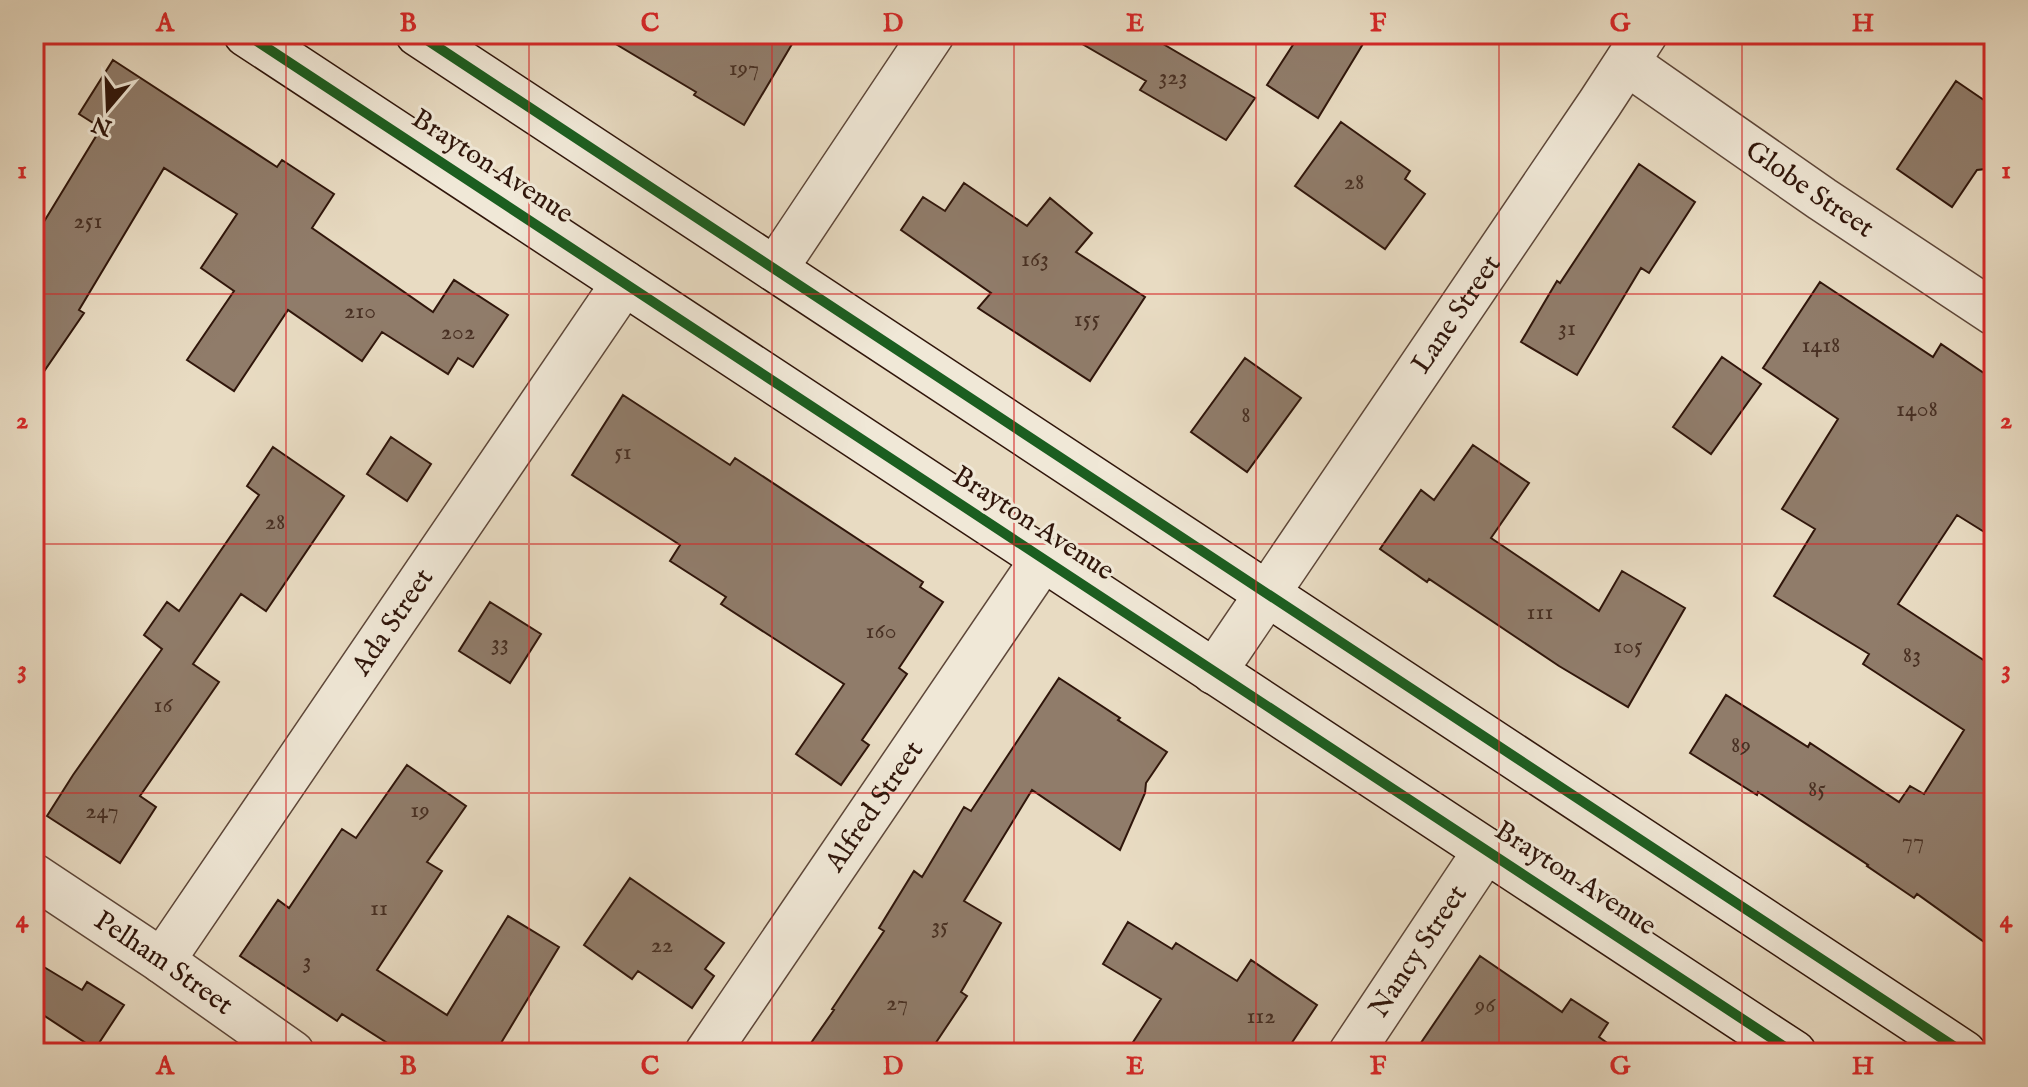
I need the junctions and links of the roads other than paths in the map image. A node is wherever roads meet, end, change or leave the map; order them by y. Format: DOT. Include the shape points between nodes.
graph roads {
  1 [pos="246,34"];
  2 [pos="418,34"];
  3 [pos="932,34"];
  4 [pos="1636,48"];
  5 [pos="775,269"];
  6 [pos="624,283"];
  7 [pos="1994,313"];
  8 [pos="1043,559"];
  9 [pos="1267,593"];
  10 [pos="1214,672"];
  11 [pos="1486,850"];
  12 [pos="34,876"];
  13 [pos="162,961"];
  14 [pos="279,1050"];
  15 [pos="707,1053"];
  16 [pos="1351,1053"];
  17 [pos="1794,1053"];
  18 [pos="1964,1053"];
  1 -- 6 [label="main road, Brayton Avenue"];
  2 -- 5 [label="main road"];
  3 -- 5 [label="main road"];
  4 -- 7 [label="main road, Globe Street" via="1822,199"];
  4 -- 9 [label="main road, Lane Street"];
  5 -- 9 [label="main road"];
  6 -- 8 [label="main road, Brayton Avenue"];
  6 -- 13 [label="main road, Ada Street"];
  8 -- 10 [label="main road, Brayton Avenue"];
  8 -- 15 [label="main road, Alfred Street"];
  9 -- 10 [label="main road, Lane Street"];
  9 -- 18 [label="main road"];
  10 -- 11 [label="main road, Brayton Avenue"];
  11 -- 16 [label="main road, Nancy Street"];
  11 -- 17 [label="main road, Brayton Avenue"];
  12 -- 13 [label="main road, Pelham Street"];
  13 -- 14 [label="main road, Pelham Street"];
}
